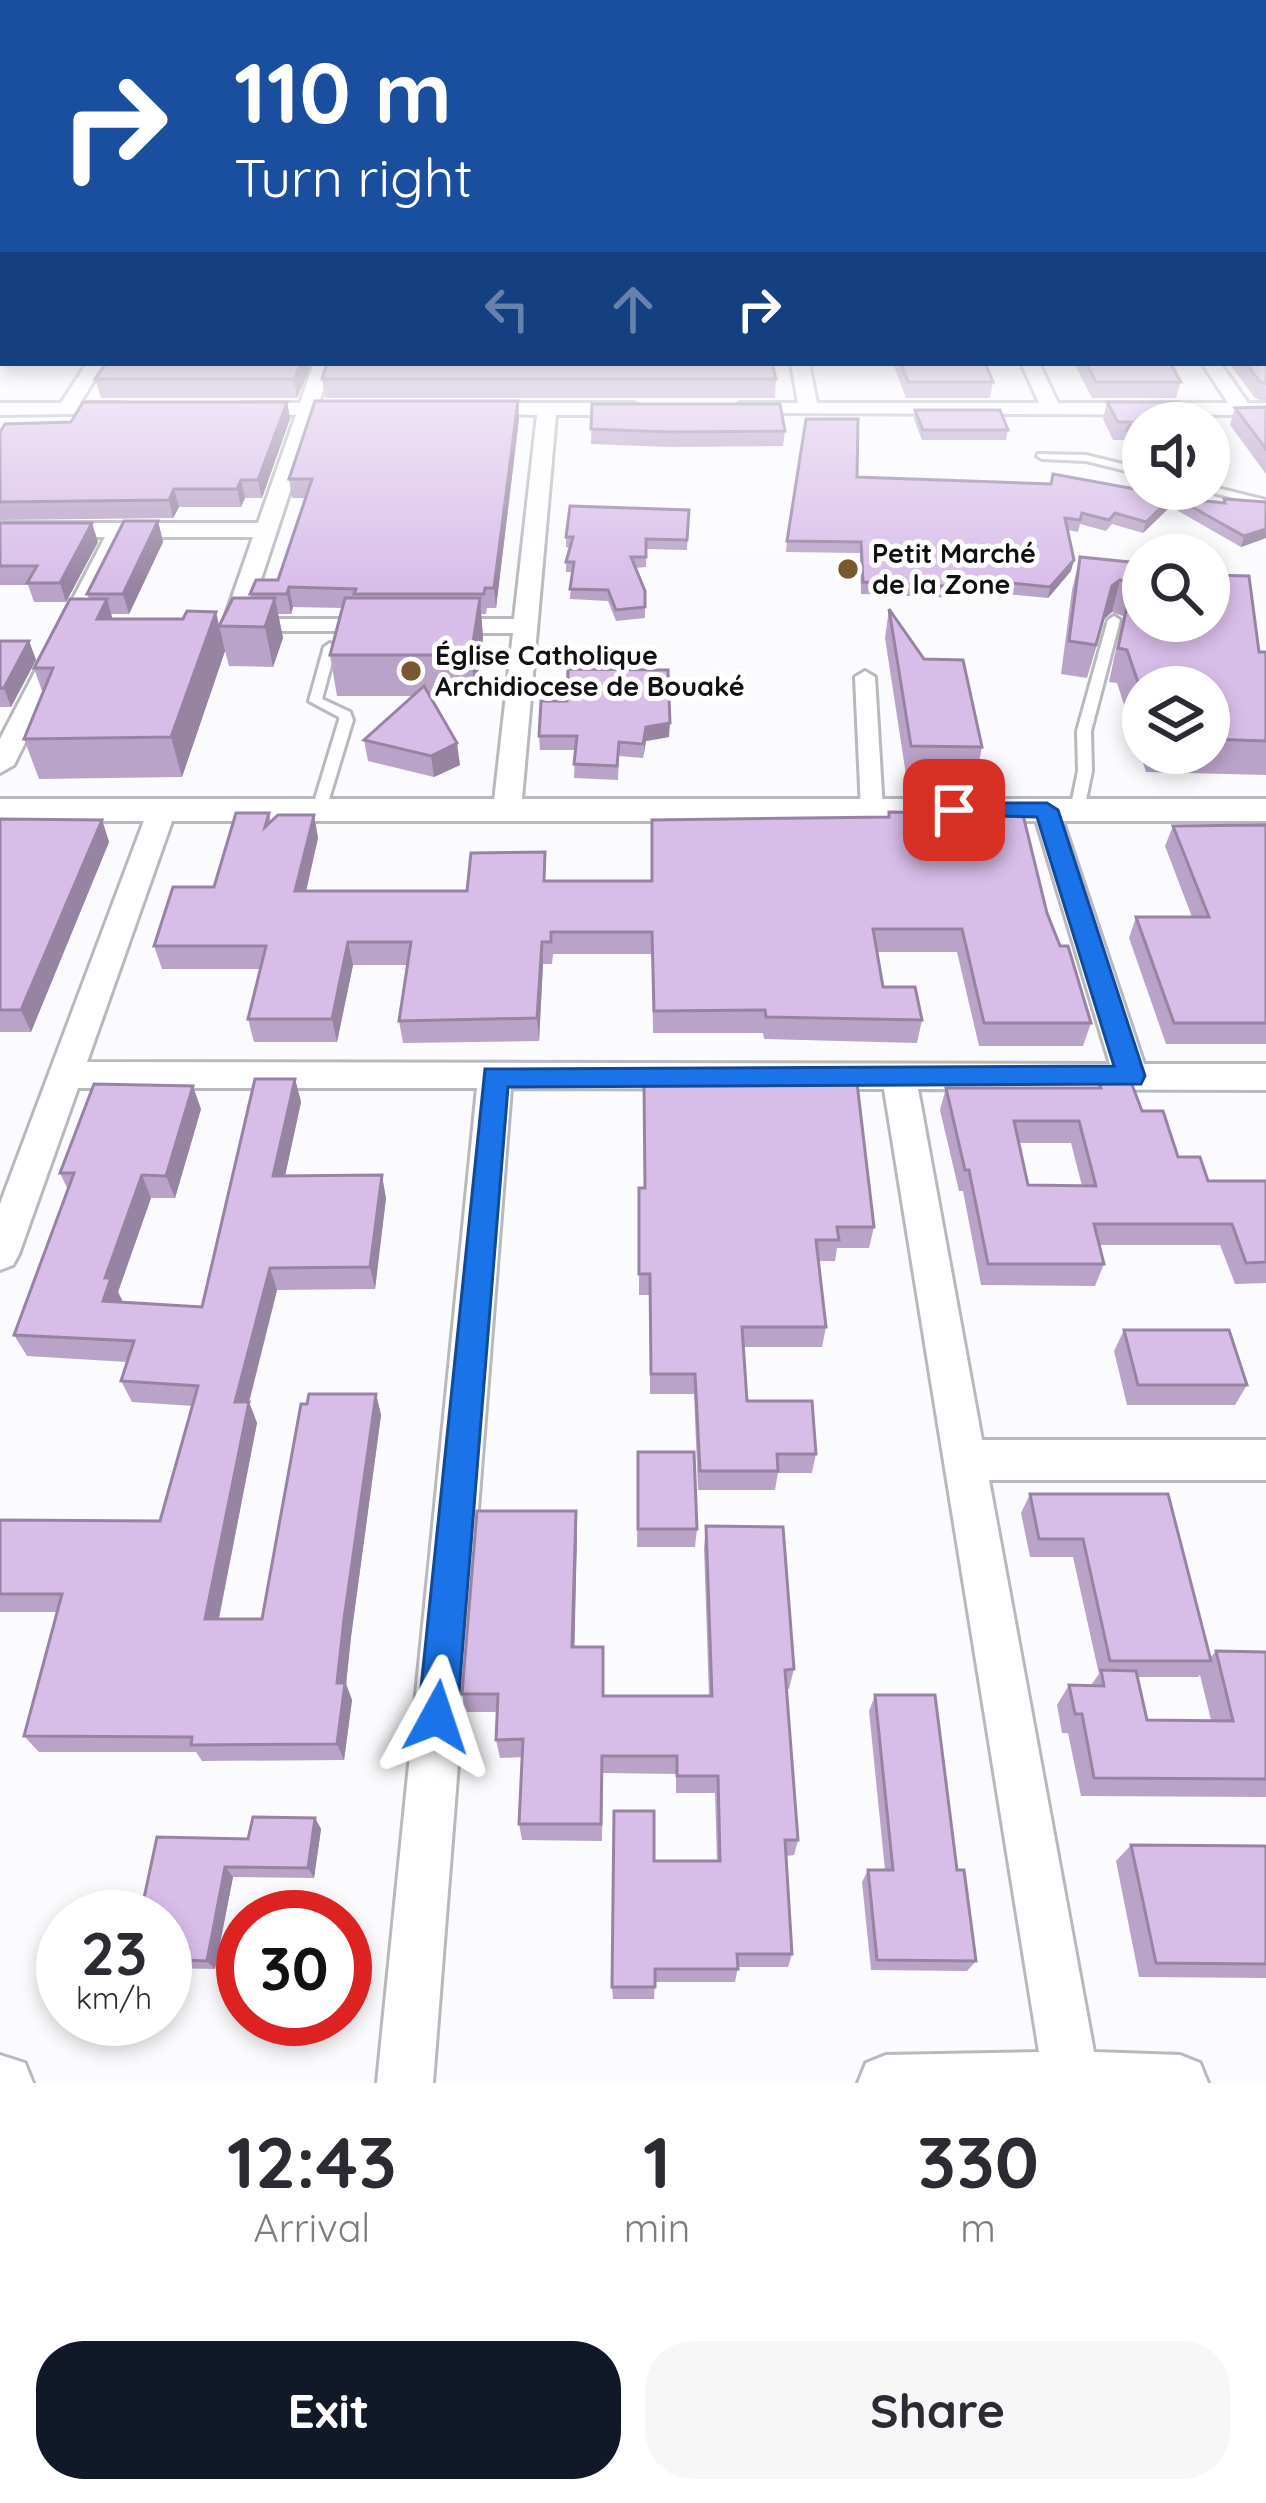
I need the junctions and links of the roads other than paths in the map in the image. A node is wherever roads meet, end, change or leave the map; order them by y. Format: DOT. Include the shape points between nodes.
graph roads {
  1 [pos="78,393"];
  2 [pos="312,393"];
  3 [pos="806,393"];
  4 [pos="1044,393"];
  5 [pos="1231,393"];
  6 [pos="0,409"];
  7 [pos="68,409"];
  8 [pos="139,409"];
  9 [pos="211,409"];
  10 [pos="306,409"];
  11 [pos="372,409"];
  12 [pos="459,409"];
  13 [pos="547,409"];
  14 [pos="666,409"];
  15 [pos="714,409"];
  16 [pos="809,409"];
  17 [pos="1052,409"];
  18 [pos="1242,409"];
  19 [pos="1266,409"];
  20 [pos="1042,456"];
  21 [pos="1122,467"];
  22 [pos="1230,494"];
  23 [pos="1266,503"];
  24 [pos="0,530"];
  25 [pos="119,530"];
  26 [pos="268,530"];
  27 [pos="1114,620"];
  28 [pos="525,626"];
  29 [pos="330,647"];
  30 [pos="865,677"];
  31 [pos="0,765"];
  32 [pos="319,809"];
  33 [pos="0,810"];
  34 [pos="162,810"];
  35 [pos="507,810"];
  36 [pos="872,810"];
  37 [pos="1062,810"];
  38 [pos="1266,810"];
  39 [pos="65,1076"];
  40 [pos="495,1076"];
  41 [pos="899,1076"];
  42 [pos="1131,1076"];
  43 [pos="1266,1076"];
  44 [pos="0,1254"];
  45 [pos="964,1460"];
  46 [pos="1266,1460"];
  47 [pos="1071,2079"];
  48 [pos="405,2083"];
  49 [pos="886,2083"];
  50 [pos="1180,2083"];
  1 -- 7 [label="street"];
  2 -- 10 [label="street"];
  3 -- 16 [label="street"];
  4 -- 17 [label="street"];
  5 -- 18 [label="street"];
  6 -- 7 [label="street"];
  7 -- 8 [label="street"];
  9 -- 10 [label="street"];
  10 -- 11 [label="street"];
  10 -- 26 [label="street"];
  12 -- 13 [label="street"];
  13 -- 14 [label="street"];
  13 -- 28 [label="street"];
  15 -- 16 [label="street"];
  16 -- 17 [label="street"];
  17 -- 18 [label="street"];
  18 -- 19 [label="street"];
  20 -- 21 [label="lane"];
  22 -- 23 [label="lane"];
  24 -- 25 [label="street"];
  25 -- 26 [label="street"];
  25 -- 31 [label="street" via="82,626"];
  26 -- 28 [label="street" via="222,626"];
  27 -- 37 [label="lane" via="1084,731 1085,771"];
  28 -- 35 [label="street"];
  29 -- 32 [label="lane" via="315,701 346,720"];
  30 -- 36 [label="street"];
  32 -- 34 [label="street"];
  32 -- 35 [label="street"];
  33 -- 34 [label="street"];
  34 -- 39 [label="street"];
  35 -- 36 [label="street"];
  36 -- 37 [label="street"];
  37 -- 38 [label="street"];
  37 -- 42 [label="street"];
  39 -- 40 [label="street"];
  39 -- 44 [label="street"];
  40 -- 41 [label="street"];
  40 -- 48 [label="street"];
  41 -- 42 [label="street"];
  41 -- 45 [label="street"];
  42 -- 43 [label="street"];
  45 -- 46 [label="street"];
  45 -- 47 [label="street"];
  47 -- 49 [label="street"];
  47 -- 50 [label="street"];
}
